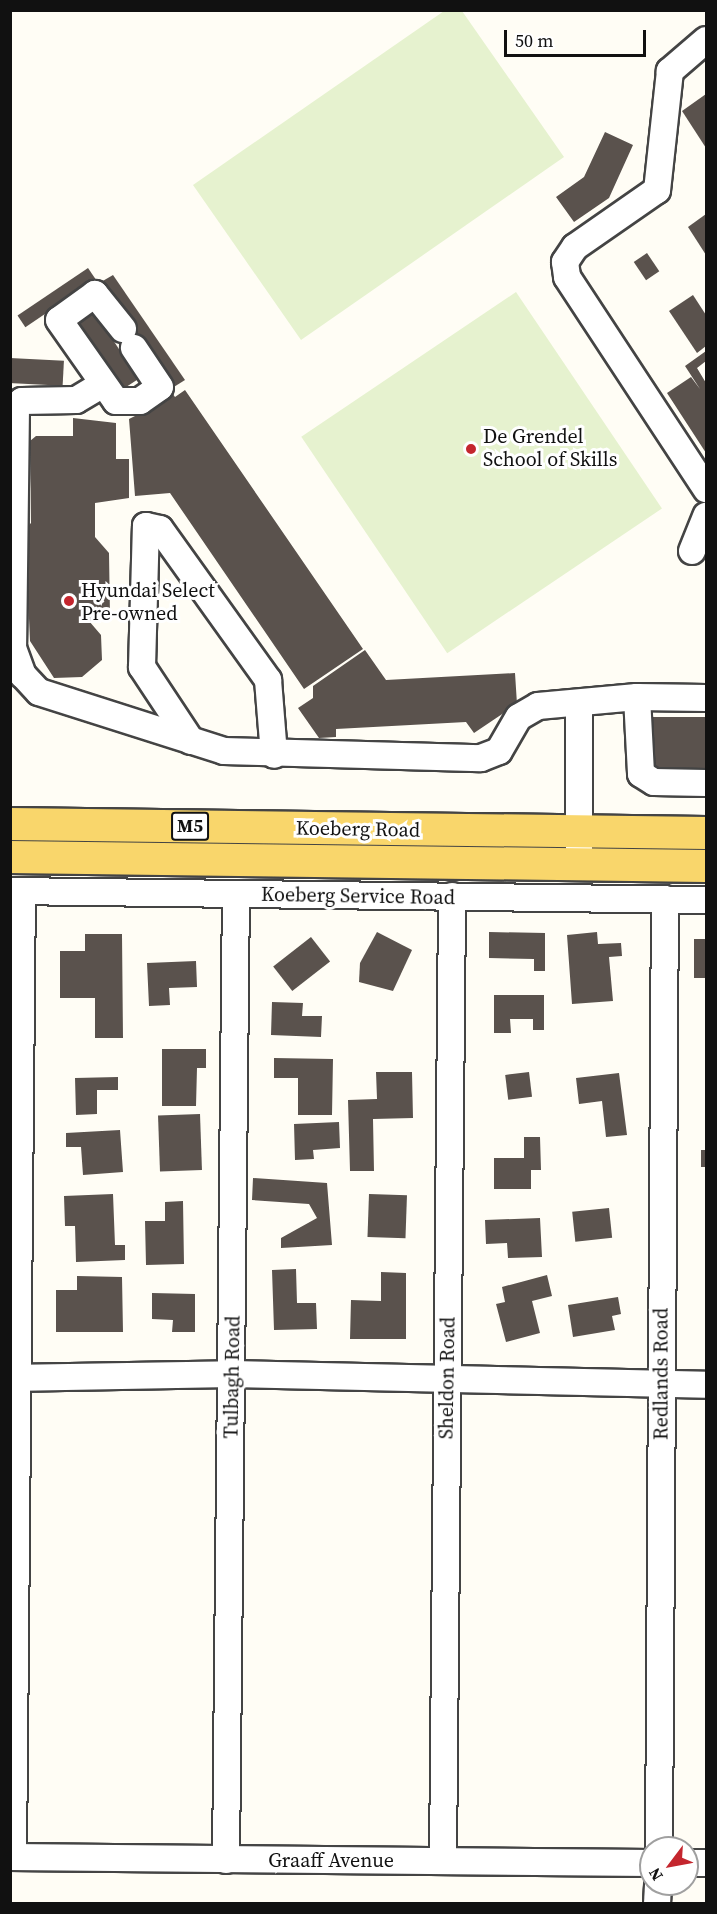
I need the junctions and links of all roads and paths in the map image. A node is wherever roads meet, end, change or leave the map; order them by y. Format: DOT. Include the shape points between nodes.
graph roads {
  1 [pos="706,40"];
  2 [pos="103,384"];
  3 [pos="706,489"];
  4 [pos="706,516"];
  5 [pos="692,551"];
  6 [pos="646,697"];
  7 [pos="706,698"];
  8 [pos="579,704"];
  9 [pos="706,713"];
  10 [pos="191,741"];
  11 [pos="274,755"];
  12 [pos="639,768"];
  13 [pos="706,774"];
  14 [pos="706,783"];
  15 [pos="10,824"];
  16 [pos="579,832"];
  17 [pos="706,833"];
  18 [pos="10,857"];
  19 [pos="579,865"];
  20 [pos="706,866"];
  21 [pos="16,891"];
  22 [pos="236,894"];
  23 [pos="452,896"];
  24 [pos="665,899"];
  25 [pos="706,900"];
  26 [pos="232,1374"];
  27 [pos="14,1378"];
  28 [pos="447,1379"];
  29 [pos="661,1384"];
  30 [pos="706,1384"];
  31 [pos="659,1836"];
  32 [pos="12,1857"];
  33 [pos="443,1859"];
  34 [pos="226,1860"];
  35 [pos="639,1863"];
  1 -- 3 [label="street" via="670,71 657,190 575,247 564,262 567,277"];
  2 -- 2 [label="street" via="118,402 137,402 158,389 129,338 96,294 60,315 60,324"];
  2 -- 10 [label="street" via="76,400 22,401 16,407 16,661 39,692"];
  4 -- 5 [label="street"];
  6 -- 7 [label="street"];
  6 -- 8 [label="street"];
  6 -- 9 [label="street" via="667,711"];
  6 -- 12 [label="street"];
  8 -- 11 [label="street" via="538,706 524,713 507,743 481,758"];
  8 -- 16 [label="street"];
  10 -- 11 [label="street" via="224,751"];
  10 -- 11 [label="street" via="142,667 146,526 160,528 268,681"];
  12 -- 13 [label="street"];
  12 -- 14 [label="street" via="654,782"];
  15 -- 16 [label="main road, Koeberg Road / M5"];
  16 -- 17 [label="main road, Koeberg Road / M5"];
  16 -- 19 [label="street"];
  18 -- 19 [label="main road, Koeberg Road / M5"];
  19 -- 20 [label="main road, Koeberg Road / M5"];
  21 -- 22 [label="street, Koeberg Service Road"];
  21 -- 27 [label="street"];
  22 -- 23 [label="street, Koeberg Service Road"];
  22 -- 26 [label="street, Tulbagh Road"];
  23 -- 24 [label="street, Koeberg Service Road"];
  23 -- 28 [label="street, Sheldon Road"];
  24 -- 25 [label="street, Koeberg Service Road"];
  24 -- 29 [label="street, Redlands Road"];
  26 -- 27 [label="street"];
  26 -- 28 [label="street"];
  26 -- 34 [label="street, Tulbagh Road"];
  27 -- 32 [label="street"];
  28 -- 29 [label="street"];
  28 -- 33 [label="street, Sheldon Road"];
  29 -- 30 [label="street"];
  29 -- 31 [label="street, Redlands Road"];
  32 -- 34 [label="street, Graaff Avenue"];
  33 -- 34 [label="street, Graaff Avenue"];
  33 -- 35 [label="street, Graaff Avenue"];
}
